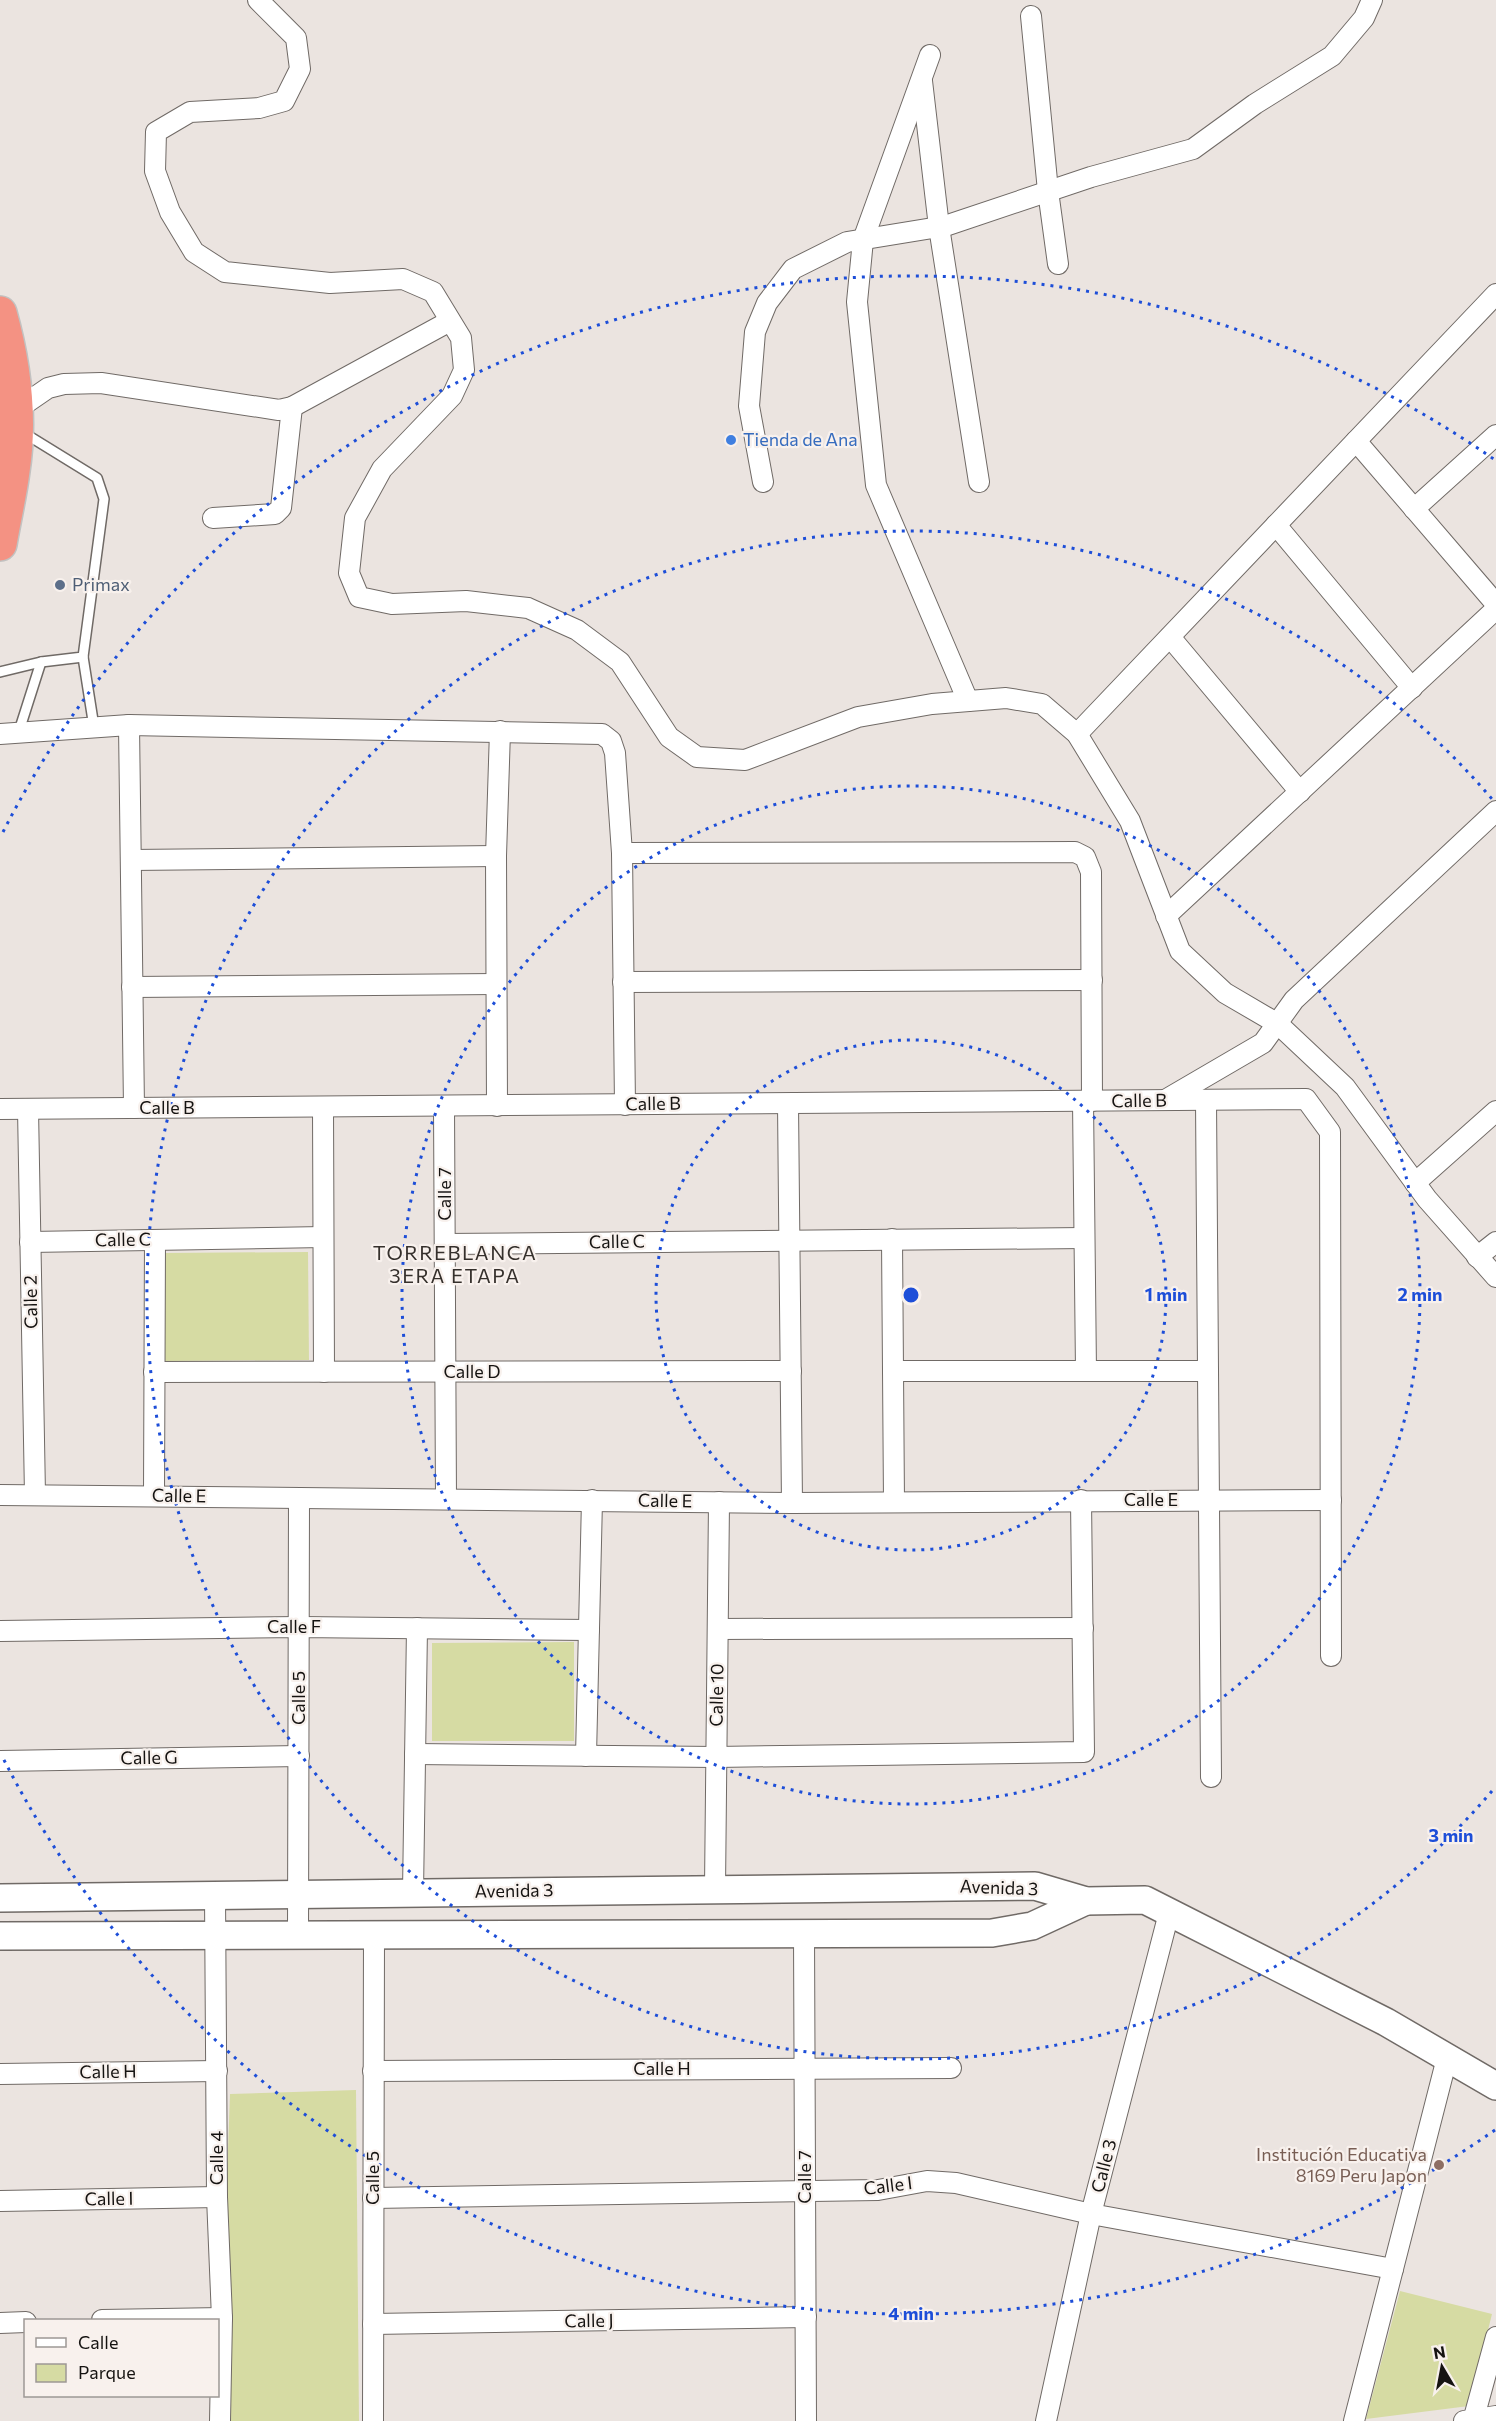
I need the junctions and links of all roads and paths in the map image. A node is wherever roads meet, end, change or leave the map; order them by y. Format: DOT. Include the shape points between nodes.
graph roads {
  1 [pos="258,0"];
  2 [pos="1372,0"];
  3 [pos="1031,16"];
  4 [pos="930,55"];
  5 [pos="922,78"];
  6 [pos="1048,191"];
  7 [pos="939,227"];
  8 [pos="863,240"];
  9 [pos="1058,264"];
  10 [pos="1496,294"];
  11 [pos="0,313"];
  12 [pos="450,321"];
  13 [pos="292,407"];
  14 [pos="16,419"];
  15 [pos="1496,435"];
  16 [pos="1356,441"];
  17 [pos="763,482"];
  18 [pos="979,482"];
  19 [pos="1414,509"];
  20 [pos="213,518"];
  21 [pos="3,519"];
  22 [pos="1276,525"];
  23 [pos="0,544"];
  24 [pos="1496,604"];
  25 [pos="1496,609"];
  26 [pos="1170,637"];
  27 [pos="83,657"];
  28 [pos="41,662"];
  29 [pos="0,672"];
  30 [pos="1412,688"];
  31 [pos="968,701"];
  32 [pos="129,724"];
  33 [pos="94,727"];
  34 [pos="500,731"];
  35 [pos="9,733"];
  36 [pos="1077,734"];
  37 [pos="1300,792"];
  38 [pos="1496,811"];
  39 [pos="622,853"];
  40 [pos="496,856"];
  41 [pos="131,860"];
  42 [pos="1166,916"];
  43 [pos="1092,980"];
  44 [pos="623,982"];
  45 [pos="496,984"];
  46 [pos="132,987"];
  47 [pos="1278,1024"];
  48 [pos="1206,1100"];
  49 [pos="1088,1101"];
  50 [pos="1164,1101"];
  51 [pos="788,1104"];
  52 [pos="625,1105"];
  53 [pos="444,1106"];
  54 [pos="497,1106"];
  55 [pos="323,1107"];
  56 [pos="134,1108"];
  57 [pos="0,1109"];
  58 [pos="28,1109"];
  59 [pos="1496,1112"];
  60 [pos="1415,1183"];
  61 [pos="324,1237"];
  62 [pos="1083,1238"];
  63 [pos="892,1239"];
  64 [pos="155,1240"];
  65 [pos="790,1240"];
  66 [pos="30,1242"];
  67 [pos="1496,1242"];
  68 [pos="445,1244"];
  69 [pos="1478,1257"];
  70 [pos="1496,1276"];
  71 [pos="791,1371"];
  72 [pos="893,1371"];
  73 [pos="1086,1371"];
  74 [pos="1208,1371"];
  75 [pos="154,1372"];
  76 [pos="324,1372"];
  77 [pos="446,1372"];
  78 [pos="0,1495"];
  79 [pos="35,1495"];
  80 [pos="154,1496"];
  81 [pos="299,1498"];
  82 [pos="446,1499"];
  83 [pos="591,1500"];
  84 [pos="1081,1500"];
  85 [pos="1209,1500"];
  86 [pos="1331,1500"];
  87 [pos="719,1502"];
  88 [pos="894,1502"];
  89 [pos="792,1503"];
  90 [pos="299,1627"];
  91 [pos="417,1628"];
  92 [pos="1083,1628"];
  93 [pos="718,1629"];
  94 [pos="589,1630"];
  95 [pos="0,1631"];
  96 [pos="1331,1656"];
  97 [pos="415,1754"];
  98 [pos="299,1756"];
  99 [pos="586,1756"];
  100 [pos="716,1757"];
  101 [pos="0,1761"];
  102 [pos="1211,1777"];
  103 [pos="715,1888"];
  104 [pos="413,1892"];
  105 [pos="298,1894"];
  106 [pos="215,1895"];
  107 [pos="0,1898"];
  108 [pos="1086,1902"];
  109 [pos="1169,1913"];
  110 [pos="215,1934"];
  111 [pos="298,1934"];
  112 [pos="374,1934"];
  113 [pos="804,1934"];
  114 [pos="0,1936"];
  115 [pos="1447,2058"];
  116 [pos="951,2068"];
  117 [pos="804,2069"];
  118 [pos="217,2071"];
  119 [pos="373,2071"];
  120 [pos="0,2073"];
  121 [pos="1496,2086"];
  122 [pos="805,2191"];
  123 [pos="217,2197"];
  124 [pos="374,2198"];
  125 [pos="0,2201"];
  126 [pos="1091,2214"];
  127 [pos="1393,2269"];
  128 [pos="806,2317"];
  129 [pos="222,2318"];
  130 [pos="162,2319"];
  131 [pos="24,2322"];
  132 [pos="0,2323"];
  133 [pos="373,2324"];
  134 [pos="1496,2337"];
  135 [pos="1496,2416"];
  136 [pos="220,2421"];
  137 [pos="374,2421"];
  138 [pos="806,2421"];
  139 [pos="1046,2421"];
  140 [pos="1354,2421"];
  141 [pos="1470,2421"];
  1 -- 12 [label="street" via="296,38 300,69 284,101 259,108 190,112 156,132 155,171 170,212 194,252 225,272 330,283 403,279 433,292"];
  2 -- 6 [label="street" via="1364,18 1332,56 1193,149"];
  3 -- 6 [label="street"];
  4 -- 5 [label="street"];
  5 -- 7 [label="street"];
  5 -- 8 [label="street"];
  6 -- 7 [label="street"];
  6 -- 9 [label="street"];
  7 -- 8 [label="street"];
  7 -- 18 [label="street"];
  8 -- 17 [label="street" via="847,242 793,269 767,303 755,332 749,406"];
  8 -- 31 [label="street" via="857,302 876,485"];
  10 -- 16 [label="street"];
  11 -- 14 [label="highway"];
  12 -- 13 [label="street"];
  12 -- 31 [label="street" via="461,338 464,370 452,396 381,469 355,518 349,573 359,597 392,604 466,601 528,608 577,630 620,662 669,737 697,757 745,760 858,717"];
  13 -- 14 [label="street" via="279,410 101,383 64,384 48,388"];
  13 -- 20 [label="street" via="281,508 275,514"];
  14 -- 21 [label="highway" via="14,470"];
  14 -- 27 [label="lane" via="97,478 104,499"];
  15 -- 19 [label="street"];
  16 -- 19 [label="street"];
  16 -- 22 [label="street"];
  19 -- 24 [label="street"];
  21 -- 23 [label="highway"];
  22 -- 26 [label="street"];
  22 -- 30 [label="street"];
  25 -- 30 [label="street"];
  26 -- 36 [label="street"];
  26 -- 37 [label="street"];
  27 -- 28 [label="lane"];
  27 -- 33 [label="lane"];
  28 -- 29 [label="lane"];
  28 -- 35 [label="lane"];
  30 -- 37 [label="street"];
  31 -- 36 [label="street" via="1006,698 1042,704"];
  32 -- 33 [label="street"];
  32 -- 34 [label="street"];
  32 -- 41 [label="street"];
  33 -- 35 [label="street"];
  34 -- 39 [label="street" via="602,734 611,741"];
  34 -- 40 [label="street"];
  36 -- 42 [label="street" via="1130,821"];
  37 -- 42 [label="street"];
  38 -- 47 [label="street" via="1294,1000"];
  39 -- 43 [label="street" via="1075,852 1085,857 1091,872"];
  39 -- 44 [label="street"];
  40 -- 41 [label="street"];
  40 -- 45 [label="street"];
  41 -- 46 [label="street"];
  42 -- 47 [label="street" via="1180,951 1226,993"];
  43 -- 44 [label="street"];
  43 -- 49 [label="street"];
  44 -- 52 [label="street"];
  45 -- 46 [label="street"];
  45 -- 54 [label="street"];
  46 -- 56 [label="street"];
  47 -- 50 [label="street" via="1263,1043"];
  47 -- 60 [label="street" via="1345,1087"];
  48 -- 50 [label="street, Calle B"];
  48 -- 74 [label="street"];
  48 -- 86 [label="street, Calle B" via="1306,1099 1330,1132"];
  49 -- 50 [label="street, Calle B"];
  49 -- 51 [label="street, Calle B"];
  49 -- 62 [label="street"];
  51 -- 52 [label="street, Calle B"];
  51 -- 65 [label="street"];
  52 -- 54 [label="street, Calle B"];
  53 -- 54 [label="street, Calle B"];
  53 -- 55 [label="street, Calle B"];
  53 -- 68 [label="street, Calle 7"];
  55 -- 56 [label="street, Calle B"];
  55 -- 61 [label="street"];
  56 -- 58 [label="street, Calle B"];
  57 -- 58 [label="street, Calle B"];
  58 -- 66 [label="street, Calle 2"];
  59 -- 60 [label="street"];
  60 -- 69 [label="street"];
  61 -- 64 [label="street, Calle C"];
  61 -- 76 [label="street"];
  62 -- 63 [label="street, Calle C"];
  62 -- 73 [label="street"];
  63 -- 65 [label="street, Calle C"];
  63 -- 72 [label="street"];
  64 -- 66 [label="street, Calle C"];
  64 -- 75 [label="street"];
  65 -- 68 [label="street, Calle C"];
  65 -- 71 [label="street"];
  66 -- 79 [label="street, Calle 2"];
  67 -- 69 [label="street"];
  68 -- 77 [label="street, Calle 7"];
  69 -- 70 [label="street"];
  71 -- 77 [label="street, Calle D"];
  71 -- 89 [label="street"];
  72 -- 73 [label="street"];
  72 -- 88 [label="street"];
  73 -- 74 [label="street"];
  74 -- 85 [label="street"];
  75 -- 76 [label="street, Calle D"];
  75 -- 80 [label="street"];
  76 -- 77 [label="street, Calle D"];
  77 -- 82 [label="street, Calle 7"];
  78 -- 79 [label="street, Calle E"];
  79 -- 80 [label="street, Calle E"];
  80 -- 81 [label="street, Calle E"];
  81 -- 82 [label="street, Calle E"];
  81 -- 90 [label="street, Calle 5"];
  82 -- 83 [label="street, Calle E"];
  83 -- 87 [label="street, Calle E"];
  83 -- 94 [label="street"];
  84 -- 85 [label="street, Calle E"];
  84 -- 88 [label="street, Calle E"];
  84 -- 92 [label="street"];
  85 -- 86 [label="street, Calle E"];
  85 -- 102 [label="street"];
  86 -- 96 [label="street"];
  87 -- 89 [label="street, Calle E"];
  87 -- 93 [label="street, Calle 10"];
  88 -- 89 [label="street, Calle E"];
  90 -- 91 [label="street, Calle F"];
  90 -- 95 [label="street, Calle F"];
  90 -- 98 [label="street, Calle 5"];
  91 -- 94 [label="street, Calle F"];
  91 -- 97 [label="street"];
  92 -- 93 [label="street"];
  92 -- 100 [label="street" via="1084,1752"];
  93 -- 100 [label="street, Calle 10"];
  94 -- 99 [label="street"];
  97 -- 99 [label="street"];
  97 -- 104 [label="street"];
  98 -- 101 [label="street, Calle G"];
  98 -- 105 [label="street, Calle 5"];
  99 -- 100 [label="street"];
  100 -- 103 [label="street, Calle 10"];
  103 -- 104 [label="street, Avenida 3"];
  103 -- 108 [label="street, Avenida 3" via="1035,1886"];
  104 -- 105 [label="street, Avenida 3"];
  105 -- 106 [label="street, Avenida 3"];
  105 -- 111 [label="street, Calle 5"];
  106 -- 107 [label="street, Avenida 3"];
  106 -- 110 [label="street, Calle 4"];
  108 -- 109 [label="street" via="1145,1900"];
  108 -- 113 [label="street, Avenida 3" via="1032,1926 992,1933"];
  109 -- 115 [label="street" via="1386,2022"];
  109 -- 126 [label="street, Calle 3"];
  110 -- 111 [label="street, Avenida 3"];
  110 -- 114 [label="street, Avenida 3"];
  110 -- 118 [label="street, Calle 4"];
  111 -- 112 [label="street, Avenida 3"];
  112 -- 113 [label="street, Avenida 3"];
  112 -- 119 [label="street, Calle 5"];
  113 -- 117 [label="street, Calle 7"];
  115 -- 121 [label="street"];
  115 -- 127 [label="street"];
  116 -- 117 [label="street, Calle H"];
  117 -- 119 [label="street, Calle H"];
  117 -- 122 [label="street, Calle 7"];
  118 -- 120 [label="street, Calle H"];
  118 -- 123 [label="street, Calle 4"];
  119 -- 124 [label="street, Calle 5"];
  122 -- 124 [label="street, Calle I"];
  122 -- 126 [label="street, Calle I" via="878,2190 927,2181 956,2183"];
  122 -- 128 [label="street, Calle 7"];
  123 -- 125 [label="street, Calle I"];
  123 -- 129 [label="street, Calle 4"];
  124 -- 133 [label="street, Calle 5"];
  126 -- 127 [label="street, Calle I"];
  126 -- 139 [label="street, Calle 3"];
  127 -- 140 [label="street"];
  128 -- 133 [label="street, Calle J"];
  128 -- 138 [label="street, Calle 7"];
  129 -- 130 [label="street"];
  129 -- 136 [label="street, Calle 4"];
  131 -- 132 [label="street"];
  133 -- 137 [label="street, Calle 5"];
  134 -- 141 [label="street"];
  135 -- 141 [label="street"];
}
